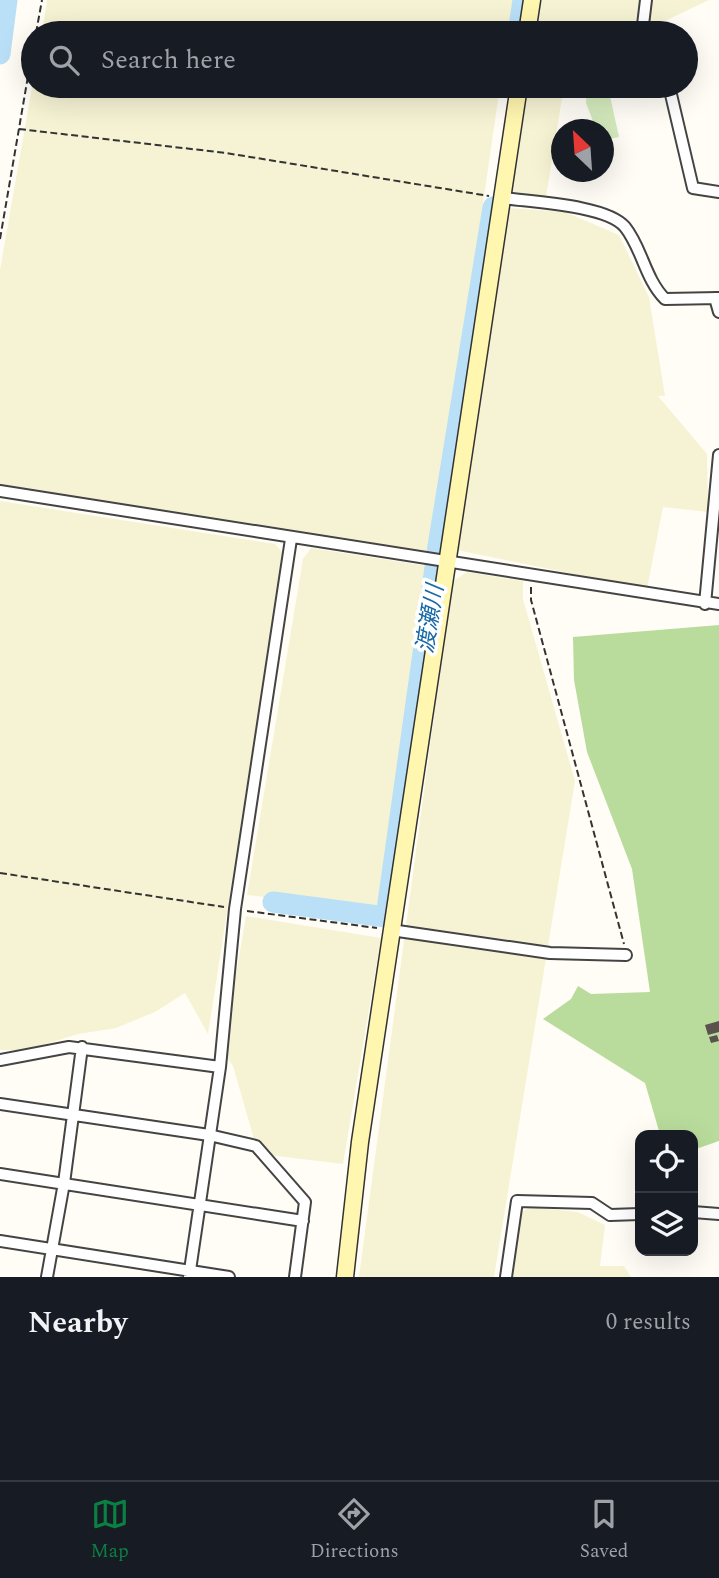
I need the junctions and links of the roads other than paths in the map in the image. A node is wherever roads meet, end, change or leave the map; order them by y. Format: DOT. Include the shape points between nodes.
graph roads {
  1 [pos="532,0"];
  2 [pos="646,0"];
  3 [pos="529,21"];
  4 [pos="643,21"];
  5 [pos="517,98"];
  6 [pos="673,98"];
  7 [pos="719,192"];
  8 [pos="503,198"];
  9 [pos="717,298"];
  10 [pos="719,312"];
  11 [pos="719,455"];
  12 [pos="0,491"];
  13 [pos="291,539"];
  14 [pos="446,563"];
  15 [pos="705,604"];
  16 [pos="719,604"];
  17 [pos="391,930"];
  18 [pos="626,955"];
  19 [pos="82,1047"];
  20 [pos="0,1060"];
  21 [pos="220,1067"];
  22 [pos="0,1104"];
  23 [pos="73,1114"];
  24 [pos="209,1136"];
  25 [pos="0,1174"];
  26 [pos="64,1183"];
  27 [pos="198,1204"];
  28 [pos="698,1212"];
  29 [pos="635,1214"];
  30 [pos="719,1214"];
  31 [pos="303,1221"];
  32 [pos="0,1241"];
  33 [pos="52,1249"];
  34 [pos="189,1275"];
  35 [pos="47,1277"];
  36 [pos="229,1277"];
  37 [pos="295,1277"];
  38 [pos="345,1277"];
  39 [pos="506,1277"];
  1 -- 3 [label="street"];
  2 -- 4 [label="street"];
  5 -- 8 [label="street"];
  6 -- 7 [label="street" via="693,188"];
  8 -- 9 [label="street" via="608,216 624,226 655,289 665,299"];
  8 -- 14 [label="street"];
  9 -- 10 [label="street"];
  11 -- 15 [label="street"];
  12 -- 13 [label="street"];
  13 -- 14 [label="street"];
  13 -- 21 [label="street" via="235,909"];
  14 -- 15 [label="street"];
  14 -- 17 [label="street"];
  15 -- 16 [label="street"];
  17 -- 18 [label="street" via="550,953"];
  17 -- 38 [label="street"];
  19 -- 20 [label="street"];
  19 -- 21 [label="street"];
  19 -- 23 [label="street"];
  21 -- 24 [label="street"];
  22 -- 23 [label="street"];
  23 -- 24 [label="street"];
  23 -- 26 [label="street"];
  24 -- 27 [label="street"];
  24 -- 31 [label="street" via="256,1146 305,1202"];
  25 -- 26 [label="street"];
  26 -- 27 [label="street"];
  26 -- 33 [label="street"];
  27 -- 31 [label="street"];
  27 -- 34 [label="street"];
  28 -- 30 [label="street"];
  29 -- 39 [label="street" via="610,1215 592,1203 517,1201"];
  31 -- 37 [label="street"];
  32 -- 33 [label="street"];
  33 -- 34 [label="street"];
  33 -- 35 [label="street"];
  34 -- 36 [label="street"];
}
